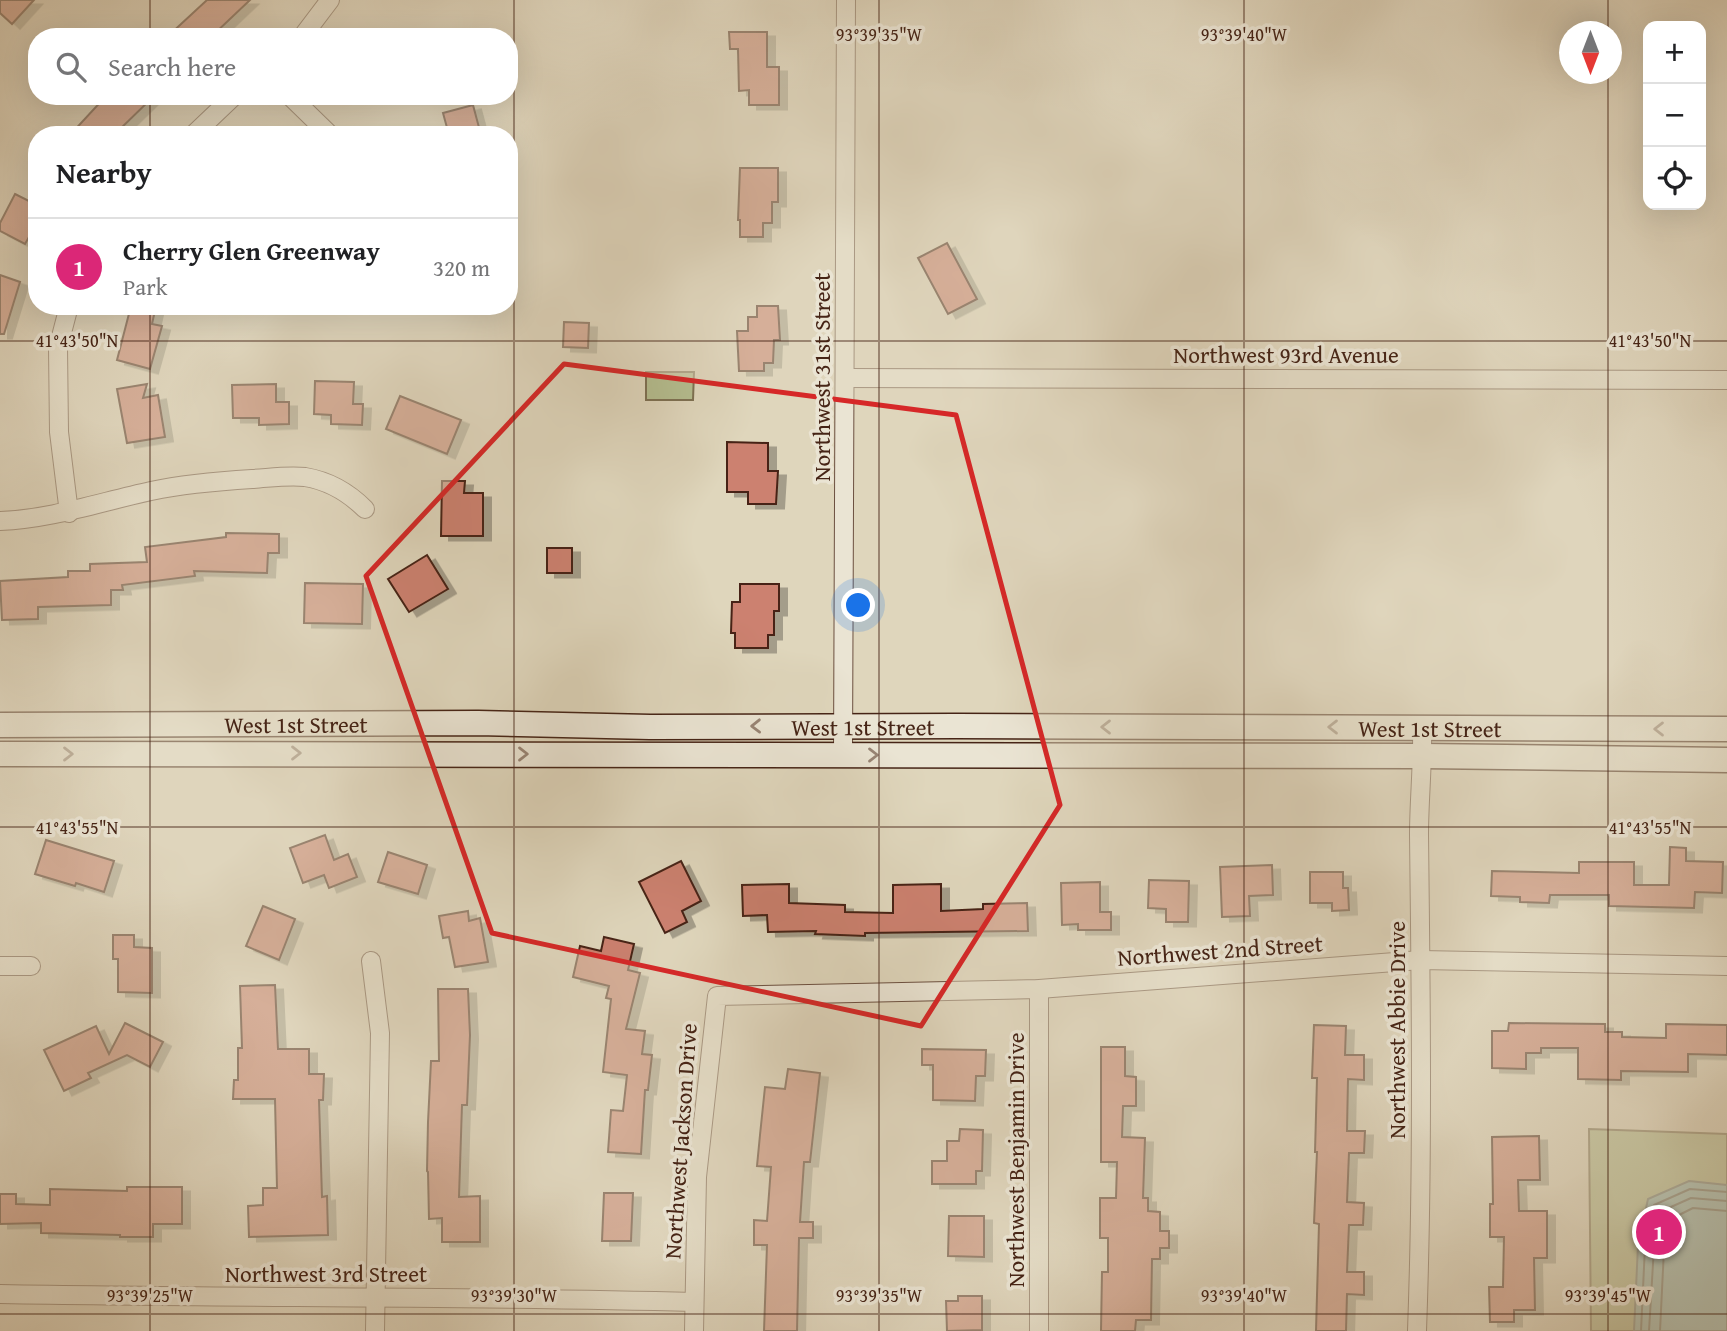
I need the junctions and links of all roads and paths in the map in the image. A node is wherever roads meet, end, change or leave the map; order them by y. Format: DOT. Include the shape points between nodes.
graph roads {
  1 [pos="330,0"];
  2 [pos="846,0"];
  3 [pos="309,28"];
  4 [pos="225,105"];
  5 [pos="299,105"];
  6 [pos="202,126"];
  7 [pos="321,126"];
  8 [pos="67,315"];
  9 [pos="845,378"];
  10 [pos="1727,380"];
  11 [pos="365,509"];
  12 [pos="69,513"];
  13 [pos="0,521"];
  14 [pos="0,725"];
  15 [pos="842,726"];
  16 [pos="1422,729"];
  17 [pos="1727,729"];
  18 [pos="0,754"];
  19 [pos="843,755"];
  20 [pos="1423,756"];
  21 [pos="1727,760"];
  22 [pos="1421,960"];
  23 [pos="371,961"];
  24 [pos="1727,965"];
  25 [pos="0,966"];
  26 [pos="31,966"];
  27 [pos="1039,989"];
  28 [pos="716,996"];
  29 [pos="0,1294"];
  30 [pos="375,1296"];
  31 [pos="694,1301"];
  32 [pos="375,1331"];
  33 [pos="694,1331"];
  34 [pos="1039,1331"];
  35 [pos="1417,1331"];
  1 -- 3 [label="street"];
  2 -- 9 [label="street, Northwest 31st Street"];
  4 -- 6 [label="street"];
  5 -- 7 [label="street"];
  8 -- 12 [label="street" via="58,348 59,432"];
  9 -- 10 [label="street, Northwest 93rd Avenue"];
  9 -- 15 [label="street, Northwest 31st Street"];
  11 -- 12 [label="street" via="342,489 325,482 284,477 152,491"];
  12 -- 13 [label="street"];
  15 -- 14 [label="main road, West 1st Street, one-way"];
  16 -- 15 [label="main road, West 1st Street, one-way"];
  15 -- 19 [label="street, Northwest 31st Street"];
  17 -- 16 [label="main road, West 1st Street, one-way"];
  16 -- 20 [label="street, Northwest Abbie Drive"];
  18 -- 19 [label="main road, West 1st Street, one-way"];
  19 -- 20 [label="main road, West 1st Street, one-way"];
  20 -- 21 [label="main road, West 1st Street"];
  20 -- 22 [label="street, Northwest Abbie Drive"];
  22 -- 24 [label="street, Northwest 2nd Street"];
  22 -- 27 [label="street, Northwest 2nd Street"];
  22 -- 35 [label="street, Northwest Abbie Drive"];
  23 -- 30 [label="street" via="380,1033"];
  25 -- 26 [label="street"];
  27 -- 28 [label="street, Northwest 2nd Street"];
  27 -- 34 [label="street, Northwest Benjamin Drive"];
  28 -- 31 [label="street, Northwest Jackson Drive" via="697,1177"];
  29 -- 30 [label="street, Northwest 3rd Street"];
  30 -- 31 [label="street, Northwest 3rd Street"];
  30 -- 32 [label="street"];
  31 -- 33 [label="street, Northwest Jackson Drive"];
}
